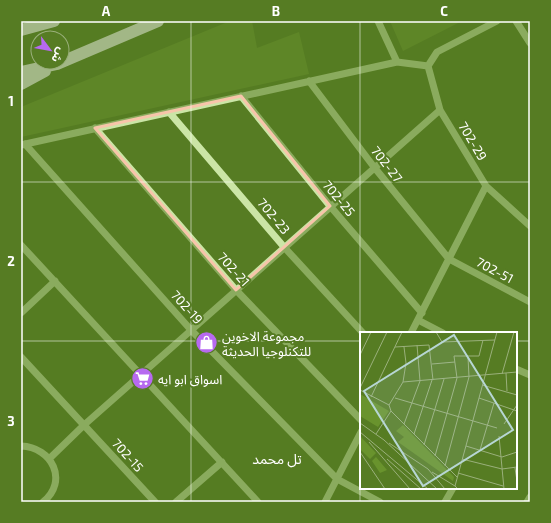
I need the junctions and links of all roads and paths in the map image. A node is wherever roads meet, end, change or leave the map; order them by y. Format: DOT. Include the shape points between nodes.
graph roads {
  1 [pos="54,21"];
  2 [pos="158,21"];
  3 [pos="378,21"];
  4 [pos="497,21"];
  5 [pos="516,21"];
  6 [pos="21,30"];
  7 [pos="530,43"];
  8 [pos="70,58"];
  9 [pos="397,62"];
  10 [pos="428,66"];
  11 [pos="46,70"];
  12 [pos="309,81"];
  13 [pos="21,84"];
  14 [pos="241,96"];
  15 [pos="440,110"];
  16 [pos="169,112"];
  17 [pos="94,128"];
  18 [pos="23,144"];
  19 [pos="374,167"];
  20 [pos="486,186"];
  21 [pos="330,206"];
  22 [pos="530,226"];
  23 [pos="21,245"];
  24 [pos="284,247"];
  25 [pos="449,259"];
  26 [pos="55,281"];
  27 [pos="236,290"];
  28 [pos="530,302"];
  29 [pos="21,313"];
  30 [pos="422,313"];
  31 [pos="418,320"];
  32 [pos="191,330"];
  33 [pos="362,332"];
  34 [pos="412,332"];
  35 [pos="441,332"];
  36 [pos="21,356"];
  37 [pos="517,368"];
  38 [pos="141,374"];
  39 [pos="530,375"];
  40 [pos="360,419"];
  41 [pos="84,425"];
  42 [pos="360,434"];
  43 [pos="21,446"];
  44 [pos="49,459"];
  45 [pos="222,462"];
  46 [pos="337,479"];
  47 [pos="452,489"];
  48 [pos="530,497"];
  49 [pos="47,501"];
  50 [pos="154,502"];
  51 [pos="176,502"];
  52 [pos="258,502"];
  53 [pos="325,502"];
  54 [pos="380,502"];
  55 [pos="445,502"];
  56 [pos="527,502"];
  1 -- 6 [label="highway"];
  2 -- 8 [label="highway"];
  3 -- 9 [label="street"];
  4 -- 10 [label="street" via="437,52"];
  5 -- 7 [label="street"];
  9 -- 10 [label="street"];
  9 -- 12 [label="street"];
  10 -- 15 [label="street, 702-29"];
  11 -- 13 [label="highway"];
  12 -- 14 [label="street"];
  12 -- 19 [label="street, 702-27"];
  14 -- 16 [label="street"];
  14 -- 21 [label="street, 702-25"];
  15 -- 19 [label="street"];
  15 -- 20 [label="street, 702-29"];
  16 -- 17 [label="street"];
  16 -- 24 [label="street, 702-23"];
  17 -- 18 [label="street"];
  17 -- 27 [label="street, 702-21"];
  18 -- 32 [label="street, 702-19"];
  19 -- 21 [label="street"];
  19 -- 25 [label="street, 702-27"];
  20 -- 22 [label="street, 702-29"];
  20 -- 25 [label="street"];
  21 -- 24 [label="street"];
  21 -- 30 [label="street, 702-25"];
  23 -- 26 [label="street"];
  24 -- 27 [label="street"];
  24 -- 33 [label="street, 702-23"];
  25 -- 28 [label="street, 702-51"];
  25 -- 30 [label="street"];
  26 -- 29 [label="street"];
  26 -- 38 [label="street"];
  27 -- 32 [label="street"];
  27 -- 40 [label="street, 702-21"];
  30 -- 31 [label="street"];
  31 -- 34 [label="street"];
  31 -- 35 [label="street"];
  32 -- 38 [label="street"];
  32 -- 46 [label="street, 702-19"];
  36 -- 41 [label="street, 702-15"];
  37 -- 39 [label="street"];
  38 -- 41 [label="street"];
  38 -- 45 [label="street"];
  41 -- 44 [label="street"];
  41 -- 50 [label="street, 702-15"];
  42 -- 46 [label="street"];
  43 -- 44 [label="street" via="32,447"];
  44 -- 49 [label="street" via="56,479"];
  45 -- 51 [label="street"];
  45 -- 52 [label="street"];
  46 -- 53 [label="street"];
  46 -- 54 [label="street, 702-19"];
  47 -- 55 [label="street"];
  48 -- 56 [label="street"];
}
